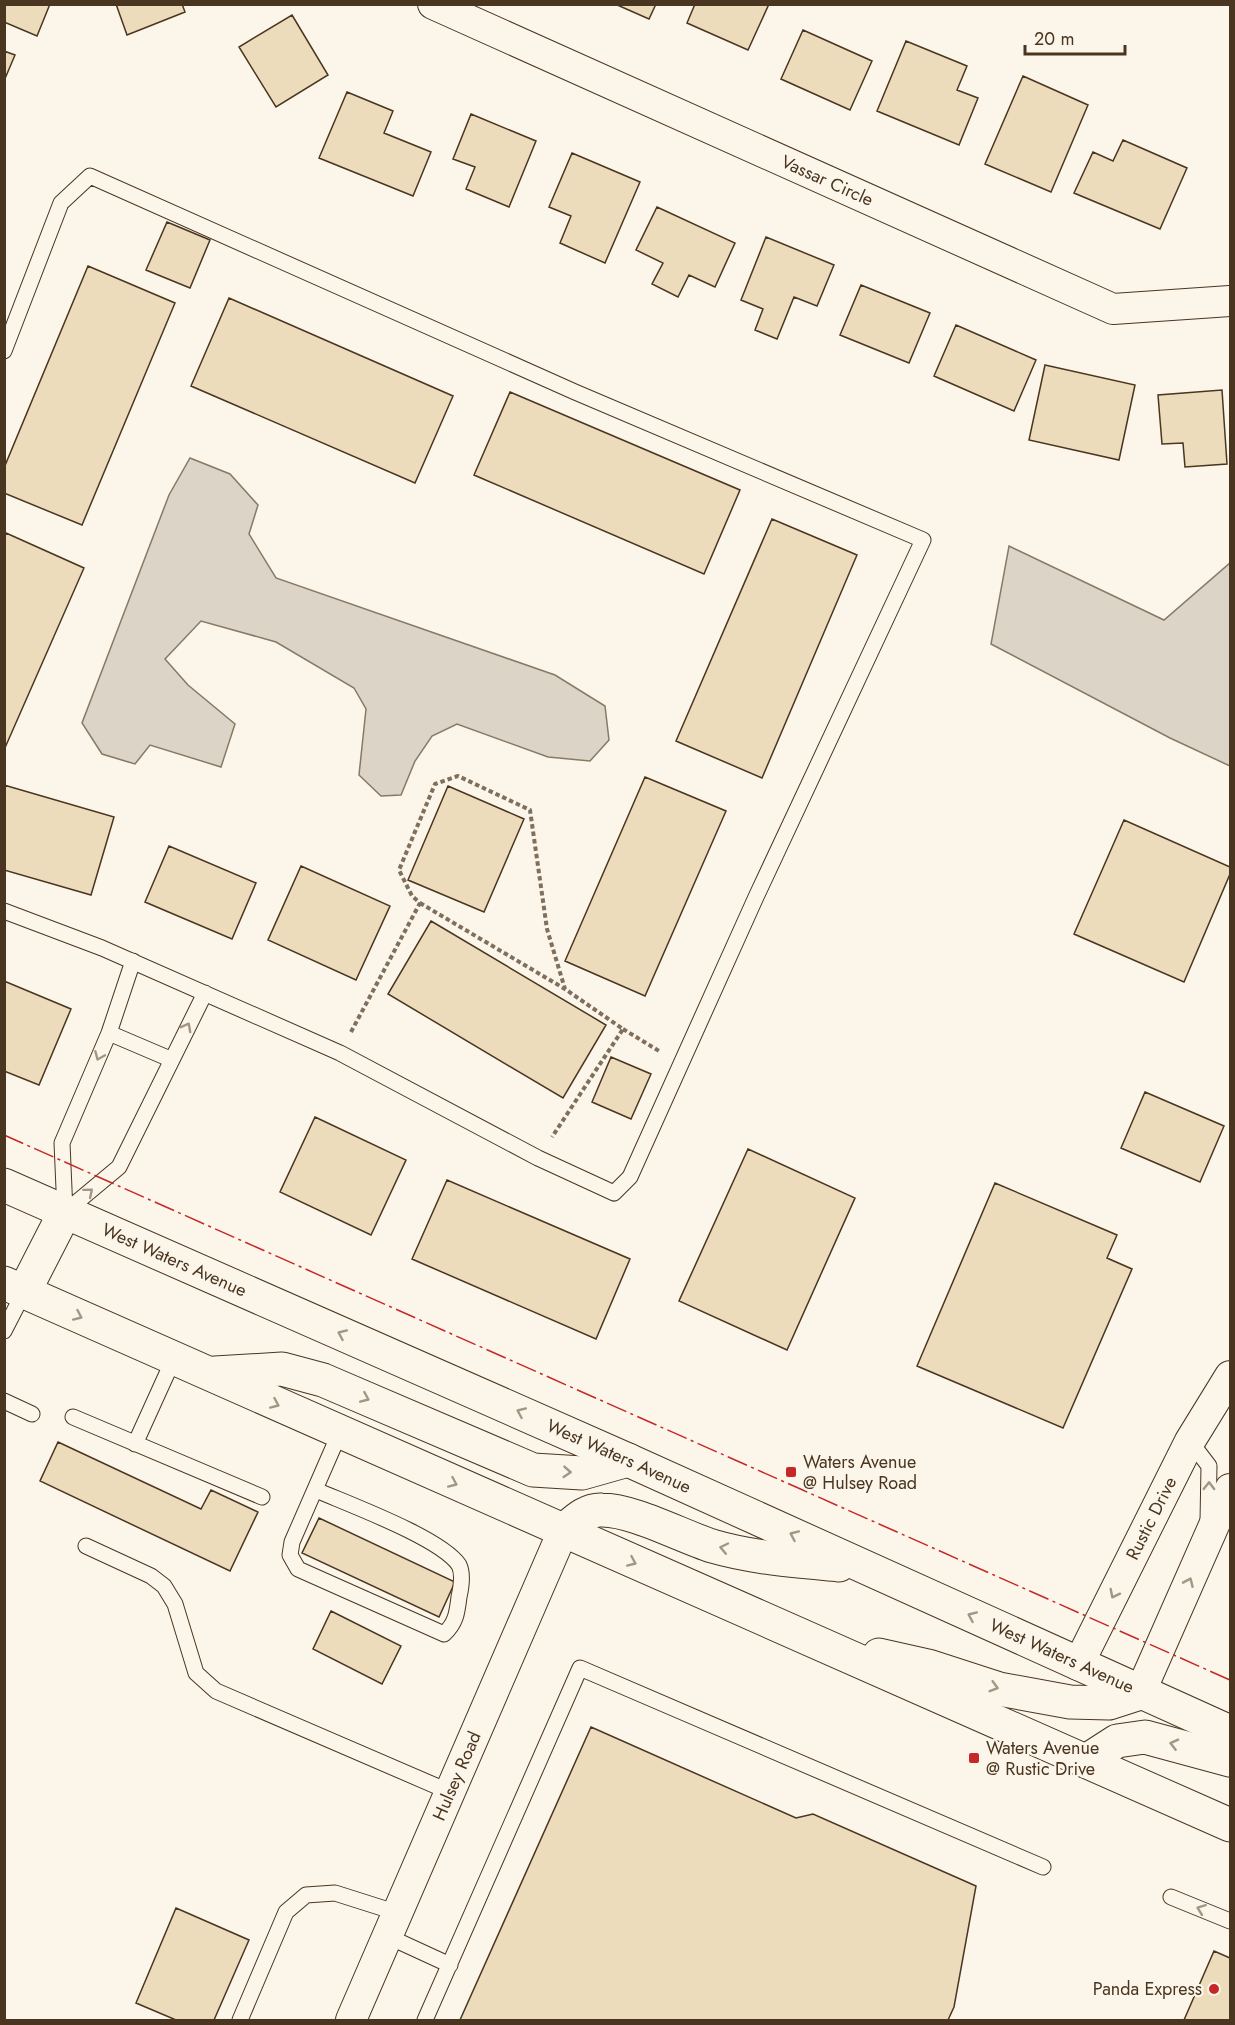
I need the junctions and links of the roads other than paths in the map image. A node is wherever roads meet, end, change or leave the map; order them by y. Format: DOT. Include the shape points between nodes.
graph roads {
  1 [pos="433,4"];
  2 [pos="1230,301"];
  3 [pos="4,351"];
  4 [pos="4,911"];
  5 [pos="133,961"];
  6 [pos="205,993"];
  7 [pos="109,1032"];
  8 [pos="170,1059"];
  9 [pos="4,1185"];
  10 [pos="65,1212"];
  11 [pos="14,1288"];
  12 [pos="4,1331"];
  13 [pos="174,1358"];
  14 [pos="207,1373"];
  15 [pos="1230,1376"];
  16 [pos="4,1401"];
  17 [pos="32,1414"];
  18 [pos="73,1417"];
  19 [pos="340,1432"];
  20 [pos="1190,1441"];
  21 [pos="135,1444"];
  22 [pos="628,1460"];
  23 [pos="1230,1489"];
  24 [pos="316,1490"];
  25 [pos="262,1497"];
  26 [pos="563,1531"];
  27 [pos="1208,1539"];
  28 [pos="86,1546"];
  29 [pos="865,1568"];
  30 [pos="815,1643"];
  31 [pos="1078,1665"];
  32 [pos="1140,1693"];
  33 [pos="1230,1732"];
  34 [pos="1230,1760"];
  35 [pos="1086,1761"];
  36 [pos="450,1792"];
  37 [pos="1230,1825"];
  38 [pos="1042,1867"];
  39 [pos="1171,1897"];
  40 [pos="1230,1921"];
  41 [pos="393,1924"];
  42 [pos="450,1965"];
  43 [pos="240,2020"];
  44 [pos="351,2020"];
  45 [pos="425,2020"];
  1 -- 2 [label="street, Vassar Circle" via="1113,309"];
  3 -- 6 [label="lane" via="61,203 90,176 575,392 923,540 630,1178 614,1193 538,1158 339,1053"];
  4 -- 5 [label="lane"];
  5 -- 6 [label="lane"];
  5 -- 7 [label="lane"];
  8 -- 6 [label="lane, one-way"];
  7 -- 8 [label="lane"];
  7 -- 10 [label="lane, one-way" via="62,1143"];
  10 -- 8 [label="lane, one-way" via="119,1167"];
  9 -- 10 [label="main road, West Waters Avenue"];
  10 -- 11 [label="main road"];
  22 -- 10 [label="main road, West Waters Avenue, one-way"];
  11 -- 12 [label="lane"];
  11 -- 13 [label="main road, one-way"];
  13 -- 14 [label="main road"];
  13 -- 21 [label="lane"];
  14 -- 19 [label="main road, one-way"];
  14 -- 22 [label="main road, one-way" via="282,1370 323,1380 533,1470 582,1473"];
  15 -- 20 [label="street, Rustic Drive"];
  16 -- 17 [label="lane"];
  18 -- 21 [label="lane"];
  19 -- 24 [label="lane"];
  19 -- 26 [label="main road, one-way"];
  27 -- 20 [label="lane, one-way" via="1209,1466"];
  20 -- 31 [label="street, Rustic Drive, one-way"];
  21 -- 25 [label="lane"];
  29 -- 22 [label="main road, West Waters Avenue, one-way"];
  23 -- 27 [label="street"];
  24 -- 24 [label="lane" via="292,1542 290,1555 298,1569 444,1634 454,1625 460,1567 448,1554"];
  29 -- 26 [label="main road, one-way" via="770,1558 712,1546 604,1509 590,1511"];
  26 -- 30 [label="main road, one-way"];
  26 -- 36 [label="street, Hulsey Road"];
  32 -- 27 [label="street, one-way"];
  28 -- 36 [label="lane" via="152,1576 164,1586 175,1604 196,1673 216,1691"];
  31 -- 29 [label="main road, West Waters Avenue, one-way"];
  30 -- 32 [label="main road, one-way" via="928,1666 999,1689 1070,1702 1109,1703"];
  30 -- 35 [label="main road"];
  31 -- 32 [label="main road, West Waters Avenue"];
  32 -- 33 [label="main road, West Waters Avenue"];
  34 -- 35 [label="main road, one-way" via="1145,1737 1117,1741"];
  35 -- 37 [label="main road"];
  36 -- 41 [label="street, Hulsey Road"];
  38 -- 42 [label="lane" via="580,1668"];
  40 -- 39 [label="lane, one-way"];
  41 -- 42 [label="lane"];
  41 -- 43 [label="lane" via="335,1893 306,1895 286,1912"];
  41 -- 44 [label="street, Hulsey Road"];
  42 -- 45 [label="lane"];
}
